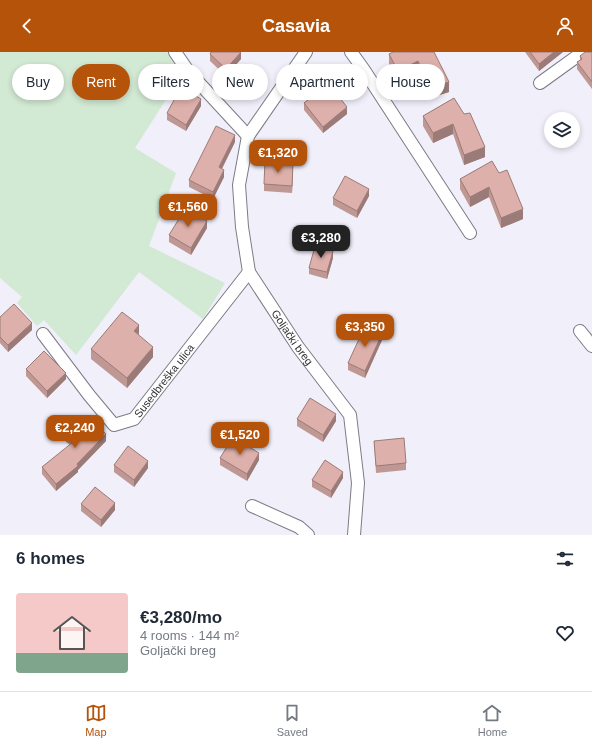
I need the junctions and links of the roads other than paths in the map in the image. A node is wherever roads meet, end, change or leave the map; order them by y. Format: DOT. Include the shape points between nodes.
graph roads {
  1 [pos="175,52"];
  2 [pos="306,52"];
  3 [pos="350,52"];
  4 [pos="583,52"];
  5 [pos="540,83"];
  6 [pos="248,136"];
  7 [pos="470,234"];
  8 [pos="249,272"];
  9 [pos="580,331"];
  10 [pos="43,334"];
  11 [pos="592,346"];
  12 [pos="252,506"];
  13 [pos="308,535"];
  14 [pos="354,535"];
  1 -- 6 [label="street" via="188,71"];
  2 -- 6 [label="street, Goljački breg"];
  3 -- 7 [label="street"];
  4 -- 5 [label="street"];
  6 -- 8 [label="street, Goljački breg" via="239,184"];
  8 -- 10 [label="street, Susedbreška ulica" via="134,419 114,425"];
  8 -- 14 [label="street, Goljački breg" via="298,346 350,415 358,483"];
  9 -- 11 [label="street"];
  12 -- 13 [label="street" via="299,527"];
}
